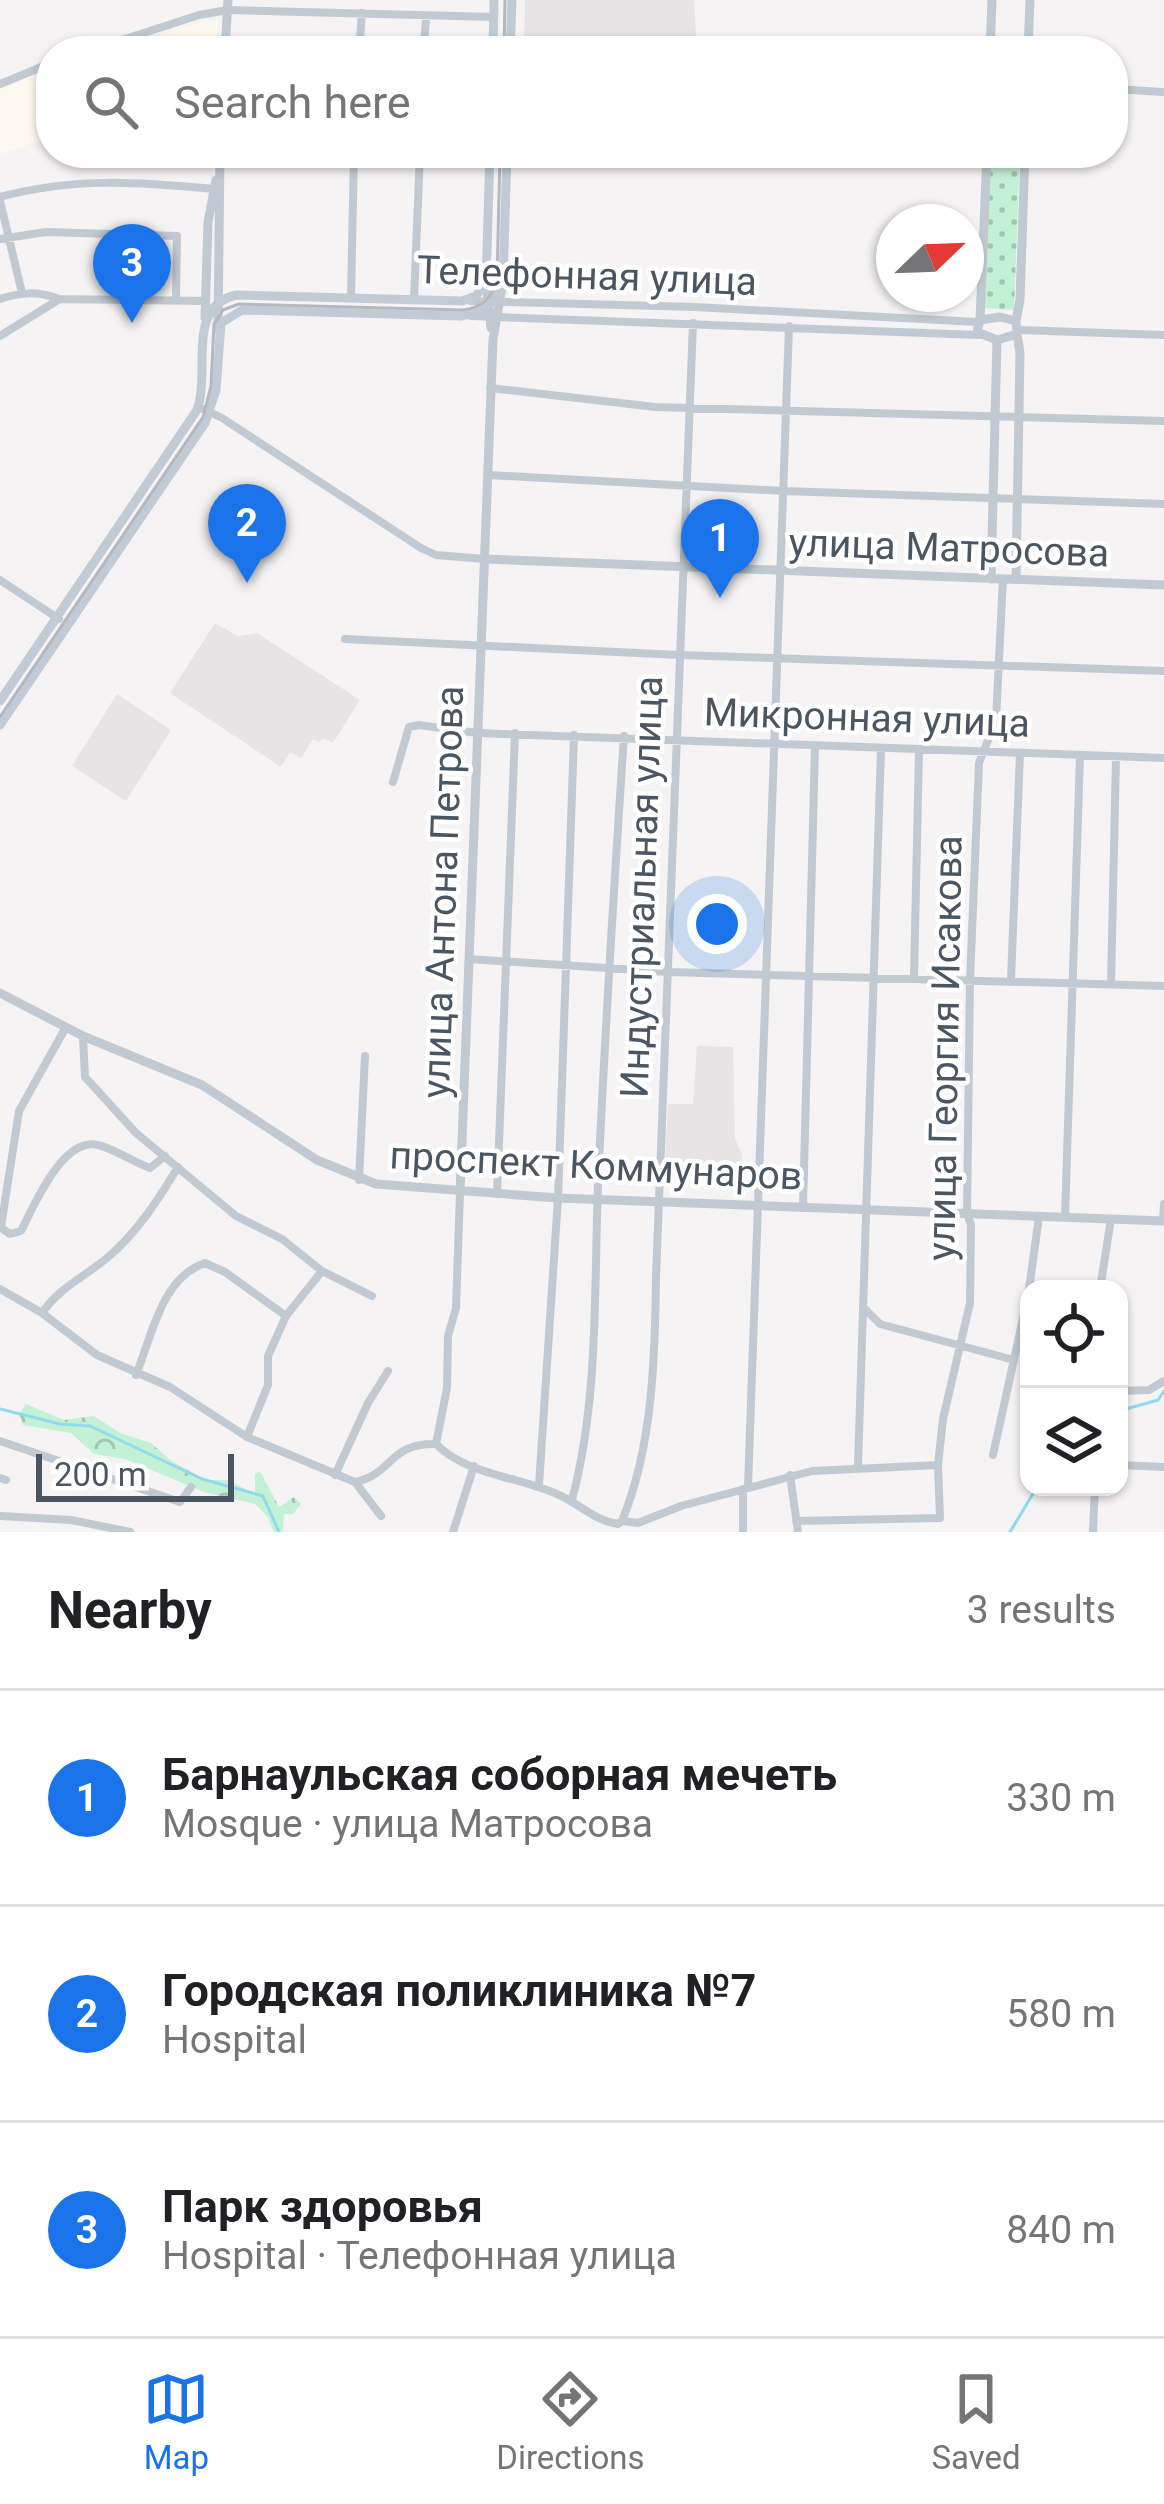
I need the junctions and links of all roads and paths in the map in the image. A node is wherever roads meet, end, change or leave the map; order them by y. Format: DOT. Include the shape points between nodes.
graph roads {
  1 [pos="494,0"];
  2 [pos="512,0"];
  3 [pos="992,0"];
  4 [pos="1030,0"];
  5 [pos="228,5"];
  6 [pos="362,13"];
  7 [pos="426,16"];
  8 [pos="494,17"];
  9 [pos="134,36"];
  10 [pos="226,36"];
  11 [pos="360,36"];
  12 [pos="425,36"];
  13 [pos="493,36"];
  14 [pos="511,36"];
  15 [pos="990,36"];
  16 [pos="1029,36"];
  17 [pos="36,69"];
  18 [pos="0,84"];
  19 [pos="1128,90"];
  20 [pos="1164,92"];
  21 [pos="218,168"];
  22 [pos="220,168"];
  23 [pos="354,168"];
  24 [pos="419,168"];
  25 [pos="490,168"];
  26 [pos="507,168"];
  27 [pos="986,168"];
  28 [pos="1024,168"];
  29 [pos="214,189"];
  30 [pos="0,199"];
  31 [pos="4,238"];
  32 [pos="486,281"];
  33 [pos="22,292"];
  34 [pos="351,297"];
  35 [pos="0,299"];
  36 [pos="59,299"];
  37 [pos="414,299"];
  38 [pos="176,300"];
  39 [pos="462,301"];
  40 [pos="214,304"];
  41 [pos="493,307"];
  42 [pos="234,313"];
  43 [pos="979,321"];
  44 [pos="693,323"];
  45 [pos="789,326"];
  46 [pos="1017,328"];
  47 [pos="218,330"];
  48 [pos="979,335"];
  49 [pos="1164,335"];
  50 [pos="0,336"];
  51 [pos="997,340"];
  52 [pos="490,388"];
  53 [pos="199,406"];
  54 [pos="689,406"];
  55 [pos="788,411"];
  56 [pos="211,412"];
  57 [pos="994,418"];
  58 [pos="1019,418"];
  59 [pos="1164,421"];
  60 [pos="488,475"];
  61 [pos="686,487"];
  62 [pos="784,491"];
  63 [pos="993,500"];
  64 [pos="1018,500"];
  65 [pos="1164,504"];
  66 [pos="118,528"];
  67 [pos="128,536"];
  68 [pos="484,559"];
  69 [pos="683,567"];
  70 [pos="781,571"];
  71 [pos="997,579"];
  72 [pos="1016,579"];
  73 [pos="0,580"];
  74 [pos="1164,585"];
  75 [pos="56,617"];
  76 [pos="67,625"];
  77 [pos="345,639"];
  78 [pos="481,647"];
  79 [pos="679,655"];
  80 [pos="776,658"];
  81 [pos="1001,665"];
  82 [pos="1164,671"];
  83 [pos="0,701"];
  84 [pos="0,724"];
  85 [pos="477,733"];
  86 [pos="515,734"];
  87 [pos="574,735"];
  88 [pos="624,736"];
  89 [pos="677,739"];
  90 [pos="774,744"];
  91 [pos="815,746"];
  92 [pos="881,749"];
  93 [pos="919,750"];
  94 [pos="984,752"];
  95 [pos="1020,753"];
  96 [pos="1080,755"];
  97 [pos="1116,757"];
  98 [pos="1164,758"];
  99 [pos="392,782"];
  100 [pos="469,959"];
  101 [pos="507,962"];
  102 [pos="568,966"];
  103 [pos="608,968"];
  104 [pos="668,972"];
  105 [pos="768,973"];
  106 [pos="809,974"];
  107 [pos="874,976"];
  108 [pos="914,977"];
  109 [pos="970,980"];
  110 [pos="1011,980"];
  111 [pos="1074,982"];
  112 [pos="1111,984"];
  113 [pos="1164,986"];
  114 [pos="0,993"];
  115 [pos="66,1028"];
  116 [pos="83,1036"];
  117 [pos="365,1056"];
  118 [pos="165,1156"];
  119 [pos="178,1167"];
  120 [pos="359,1180"];
  121 [pos="460,1193"];
  122 [pos="496,1195"];
  123 [pos="558,1198"];
  124 [pos="598,1200"];
  125 [pos="660,1202"];
  126 [pos="1164,1204"];
  127 [pos="760,1206"];
  128 [pos="803,1208"];
  129 [pos="865,1210"];
  130 [pos="967,1214"];
  131 [pos="1039,1216"];
  132 [pos="1065,1217"];
  133 [pos="1111,1219"];
  134 [pos="1164,1221"];
  135 [pos="1,1227"];
  136 [pos="322,1271"];
  137 [pos="1030,1280"];
  138 [pos="1101,1280"];
  139 [pos="0,1289"];
  140 [pos="371,1296"];
  141 [pos="863,1308"];
  142 [pos="42,1313"];
  143 [pos="286,1316"];
  144 [pos="1020,1329"];
  145 [pos="962,1347"];
  146 [pos="1013,1360"];
  147 [pos="388,1371"];
  148 [pos="136,1375"];
  149 [pos="1164,1381"];
  150 [pos="1128,1391"];
  151 [pos="248,1436"];
  152 [pos="0,1441"];
  153 [pos="436,1444"];
  154 [pos="993,1455"];
  155 [pos="1128,1465"];
  156 [pos="474,1466"];
  157 [pos="858,1466"];
  158 [pos="938,1466"];
  159 [pos="1164,1467"];
  160 [pos="335,1475"];
  161 [pos="790,1475"];
  162 [pos="355,1482"];
  163 [pos="538,1485"];
  164 [pos="191,1487"];
  165 [pos="745,1488"];
  166 [pos="1095,1496"];
  167 [pos="572,1500"];
  168 [pos="0,1516"];
  169 [pos="381,1516"];
  170 [pos="796,1521"];
  171 [pos="619,1526"];
  172 [pos="130,1532"];
  173 [pos="453,1532"];
  174 [pos="742,1532"];
  175 [pos="798,1532"];
  176 [pos="1093,1532"];
  1 -- 8 [label="main road"];
  2 -- 14 [label="main road"];
  3 -- 15 [label="street"];
  4 -- 16 [label="street"];
  5 -- 6 [label="street"];
  5 -- 9 [label="street"];
  5 -- 10 [label="street"];
  6 -- 7 [label="street"];
  6 -- 11 [label="street"];
  7 -- 8 [label="street"];
  7 -- 12 [label="street"];
  8 -- 13 [label="main road"];
  17 -- 18 [label="street"];
  19 -- 20 [label="street"];
  21 -- 29 [label="street"];
  22 -- 40 [label="street"];
  23 -- 34 [label="street"];
  24 -- 37 [label="street"];
  25 -- 32 [label="main road, улица Антона Петрова"];
  26 -- 41 [label="main road" via="503,282"];
  27 -- 43 [label="street"];
  28 -- 46 [label="street"];
  29 -- 30 [label="street" via="63,183"];
  29 -- 40 [label="street"];
  30 -- 31 [label="street"];
  31 -- 33 [label="street"];
  31 -- 38 [label="street" via="177,236"];
  32 -- 39 [label="main road"];
  32 -- 41 [label="street, улица Антона Петрова"];
  33 -- 35 [label="street, Телефонная улица"];
  33 -- 36 [label="street, Телефонная улица"];
  34 -- 37 [label="main road, Телефонная улица"];
  34 -- 40 [label="main road, Телефонная улица" via="236,295"];
  36 -- 38 [label="street, Телефонная улица"];
  36 -- 50 [label="street"];
  37 -- 39 [label="main road, Телефонная улица"];
  38 -- 40 [label="street, Телефонная улица"];
  39 -- 41 [label="street, Телефонная улица"];
  40 -- 42 [label="street"];
  40 -- 47 [label="street"];
  40 -- 53 [label="main road" via="205,318"];
  41 -- 42 [label="main road, Телефонная улица" via="461,316"];
  41 -- 43 [label="street, Телефонная улица"];
  41 -- 44 [label="street, Телефонная улица"];
  41 -- 52 [label="street, улица Антона Петрова"];
  42 -- 47 [label="main road"];
  43 -- 46 [label="street" via="1000,317"];
  43 -- 48 [label="street"];
  44 -- 45 [label="street, Телефонная улица"];
  44 -- 54 [label="street, Индустриальная улица"];
  45 -- 48 [label="street, Телефонная улица"];
  45 -- 55 [label="street"];
  46 -- 49 [label="street"];
  46 -- 51 [label="street"];
  46 -- 58 [label="street"];
  47 -- 56 [label="main road"];
  48 -- 51 [label="street"];
  51 -- 57 [label="street, улица Георгия Исакова"];
  52 -- 54 [label="street"];
  52 -- 60 [label="street, улица Антона Петрова"];
  53 -- 56 [label="street, улица Матросова"];
  53 -- 66 [label="main road"];
  54 -- 55 [label="street"];
  54 -- 61 [label="street, Индустриальная улица"];
  55 -- 57 [label="street"];
  55 -- 62 [label="street"];
  56 -- 67 [label="main road"];
  56 -- 68 [label="street, улица Матросова" via="421,548"];
  57 -- 58 [label="street"];
  57 -- 63 [label="street, улица Георгия Исакова"];
  58 -- 59 [label="street"];
  58 -- 64 [label="street"];
  60 -- 61 [label="street"];
  60 -- 68 [label="street, улица Антона Петрова"];
  61 -- 62 [label="street"];
  61 -- 69 [label="street, Индустриальная улица"];
  62 -- 63 [label="street"];
  62 -- 70 [label="street"];
  63 -- 64 [label="street"];
  63 -- 71 [label="street, улица Георгия Исакова"];
  64 -- 65 [label="street"];
  64 -- 72 [label="street"];
  66 -- 67 [label="street"];
  66 -- 75 [label="main road"];
  67 -- 76 [label="main road"];
  68 -- 69 [label="street, улица Матросова"];
  68 -- 78 [label="street, улица Антона Петрова"];
  69 -- 70 [label="street, улица Матросова"];
  69 -- 79 [label="street, Индустриальная улица"];
  70 -- 71 [label="street, улица Матросова"];
  70 -- 80 [label="street"];
  71 -- 72 [label="street, улица Матросова"];
  71 -- 81 [label="street, улица Георгия Исакова"];
  72 -- 74 [label="street, улица Матросова"];
  73 -- 75 [label="street"];
  75 -- 76 [label="street"];
  75 -- 83 [label="main road"];
  76 -- 84 [label="main road"];
  77 -- 78 [label="street"];
  78 -- 79 [label="street"];
  78 -- 85 [label="street, улица Антона Петрова"];
  79 -- 80 [label="street"];
  79 -- 89 [label="street, Индустриальная улица"];
  80 -- 81 [label="street"];
  80 -- 90 [label="street"];
  81 -- 82 [label="street"];
  81 -- 94 [label="street, улица Георгия Исакова"];
  85 -- 86 [label="street, Микронная улица"];
  85 -- 99 [label="street, Микронная улица" via="410,728"];
  85 -- 100 [label="street, улица Антона Петрова"];
  86 -- 87 [label="street, Микронная улица"];
  86 -- 101 [label="street"];
  87 -- 88 [label="street, Микронная улица"];
  87 -- 102 [label="street"];
  88 -- 89 [label="street, Микронная улица"];
  88 -- 103 [label="street"];
  89 -- 90 [label="street, Микронная улица"];
  89 -- 104 [label="street, Индустриальная улица"];
  90 -- 91 [label="street, Микронная улица"];
  90 -- 105 [label="street"];
  91 -- 92 [label="street, Микронная улица"];
  91 -- 106 [label="street"];
  92 -- 93 [label="street, Микронная улица"];
  92 -- 107 [label="street"];
  93 -- 94 [label="street, Микронная улица"];
  93 -- 108 [label="street"];
  94 -- 95 [label="street, Микронная улица"];
  94 -- 109 [label="street, улица Георгия Исакова"];
  95 -- 96 [label="street, Микронная улица"];
  95 -- 110 [label="street"];
  96 -- 97 [label="street, Микронная улица"];
  96 -- 111 [label="street"];
  97 -- 98 [label="street, Микронная улица"];
  97 -- 112 [label="street"];
  100 -- 101 [label="street"];
  100 -- 121 [label="street, улица Антона Петрова"];
  101 -- 102 [label="street"];
  101 -- 122 [label="street"];
  102 -- 103 [label="street"];
  102 -- 123 [label="street"];
  103 -- 104 [label="street"];
  103 -- 124 [label="street"];
  104 -- 105 [label="street"];
  104 -- 125 [label="street, Индустриальная улица"];
  105 -- 106 [label="street"];
  105 -- 127 [label="street"];
  106 -- 107 [label="street"];
  106 -- 128 [label="street"];
  107 -- 108 [label="street"];
  107 -- 129 [label="street"];
  108 -- 109 [label="street"];
  109 -- 110 [label="street"];
  109 -- 130 [label="street, улица Георгия Исакова"];
  110 -- 111 [label="street"];
  111 -- 112 [label="street"];
  111 -- 132 [label="street"];
  112 -- 113 [label="street"];
  114 -- 115 [label="street, проспект Коммунаров"];
  115 -- 116 [label="street, проспект Коммунаров"];
  115 -- 135 [label="street" via="19,1111"];
  116 -- 118 [label="street" via="85,1077"];
  116 -- 120 [label="street, проспект Коммунаров" via="202,1085"];
  117 -- 120 [label="street"];
  118 -- 119 [label="street"];
  118 -- 135 [label="street" via="150,1168 85,1145 63,1159 21,1231"];
  119 -- 136 [label="street" via="217,1203"];
  119 -- 142 [label="street" via="148,1216"];
  120 -- 121 [label="street, проспект Коммунаров"];
  121 -- 122 [label="street, проспект Коммунаров"];
  121 -- 153 [label="street, улица Антона Петрова" via="457,1308"];
  122 -- 123 [label="street, проспект Коммунаров"];
  123 -- 124 [label="street, проспект Коммунаров"];
  123 -- 163 [label="street"];
  124 -- 125 [label="street, проспект Коммунаров"];
  124 -- 167 [label="street"];
  125 -- 127 [label="street, проспект Коммунаров"];
  125 -- 171 [label="street, Индустриальная улица" via="656,1359 636,1488"];
  126 -- 134 [label="street"];
  127 -- 128 [label="street, проспект Коммунаров"];
  127 -- 165 [label="street"];
  128 -- 129 [label="street, проспект Коммунаров"];
  129 -- 130 [label="street, проспект Коммунаров"];
  129 -- 141 [label="street"];
  130 -- 131 [label="street, проспект Коммунаров"];
  130 -- 145 [label="street, улица Георгия Исакова" via="970,1303"];
  131 -- 132 [label="street, проспект Коммунаров"];
  131 -- 137 [label="street"];
  132 -- 133 [label="street, проспект Коммунаров"];
  133 -- 134 [label="street, проспект Коммунаров"];
  133 -- 138 [label="street"];
  136 -- 140 [label="street"];
  136 -- 143 [label="street"];
  139 -- 142 [label="street"];
  141 -- 145 [label="street" via="880,1324"];
  141 -- 157 [label="street"];
  142 -- 148 [label="street"];
  143 -- 148 [label="street" via="225,1272 206,1263 192,1267 174,1283"];
  143 -- 151 [label="street"];
  144 -- 146 [label="street"];
  145 -- 146 [label="street"];
  145 -- 158 [label="street, улица Георгия Исакова"];
  146 -- 154 [label="street"];
  147 -- 160 [label="street"];
  148 -- 151 [label="street"];
  149 -- 150 [label="street"];
  151 -- 160 [label="street"];
  152 -- 164 [label="street" via="180,1502"];
  153 -- 156 [label="street"];
  153 -- 162 [label="street" via="410,1444"];
  155 -- 159 [label="street"];
  156 -- 163 [label="street"];
  156 -- 173 [label="street"];
  157 -- 158 [label="street"];
  157 -- 161 [label="street"];
  158 -- 170 [label="street, улица Георгия Исакова" via="940,1519"];
  160 -- 162 [label="street"];
  161 -- 165 [label="street"];
  161 -- 170 [label="street"];
  162 -- 169 [label="street"];
  163 -- 167 [label="street"];
  165 -- 171 [label="street"];
  165 -- 174 [label="street"];
  166 -- 176 [label="street"];
  167 -- 171 [label="street"];
  168 -- 172 [label="street"];
  170 -- 175 [label="street"];
}
